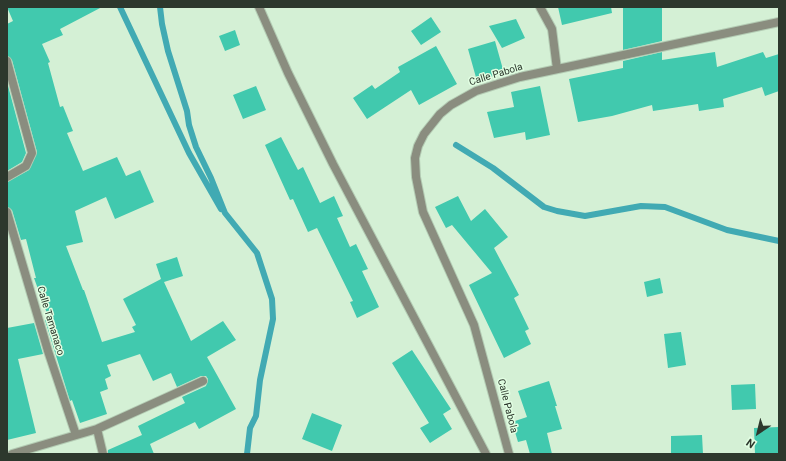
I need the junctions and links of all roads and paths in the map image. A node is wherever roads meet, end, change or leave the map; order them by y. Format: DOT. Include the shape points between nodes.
graph roads {
  1 [pos="259,7"];
  2 [pos="540,7"];
  3 [pos="779,22"];
  4 [pos="7,61"];
  5 [pos="557,69"];
  6 [pos="7,177"];
  7 [pos="7,212"];
  8 [pos="203,382"];
  9 [pos="97,429"];
  10 [pos="76,435"];
  11 [pos="12,454"];
  12 [pos="103,454"];
  13 [pos="486,454"];
  14 [pos="509,454"];
  1 -- 13 [label="street" via="333,164"];
  2 -- 5 [label="street" via="552,29"];
  3 -- 5 [label="street, Calle Pabola"];
  4 -- 6 [label="street" via="32,153 26,166"];
  5 -- 14 [label="street, Calle Pabola" via="520,77 464,96 440,114 424,134 415,158 423,212 474,325"];
  7 -- 10 [label="street, Calle Tamanaco"];
  8 -- 9 [label="street"];
  9 -- 10 [label="street"];
  9 -- 12 [label="street"];
  10 -- 11 [label="street"];
}
